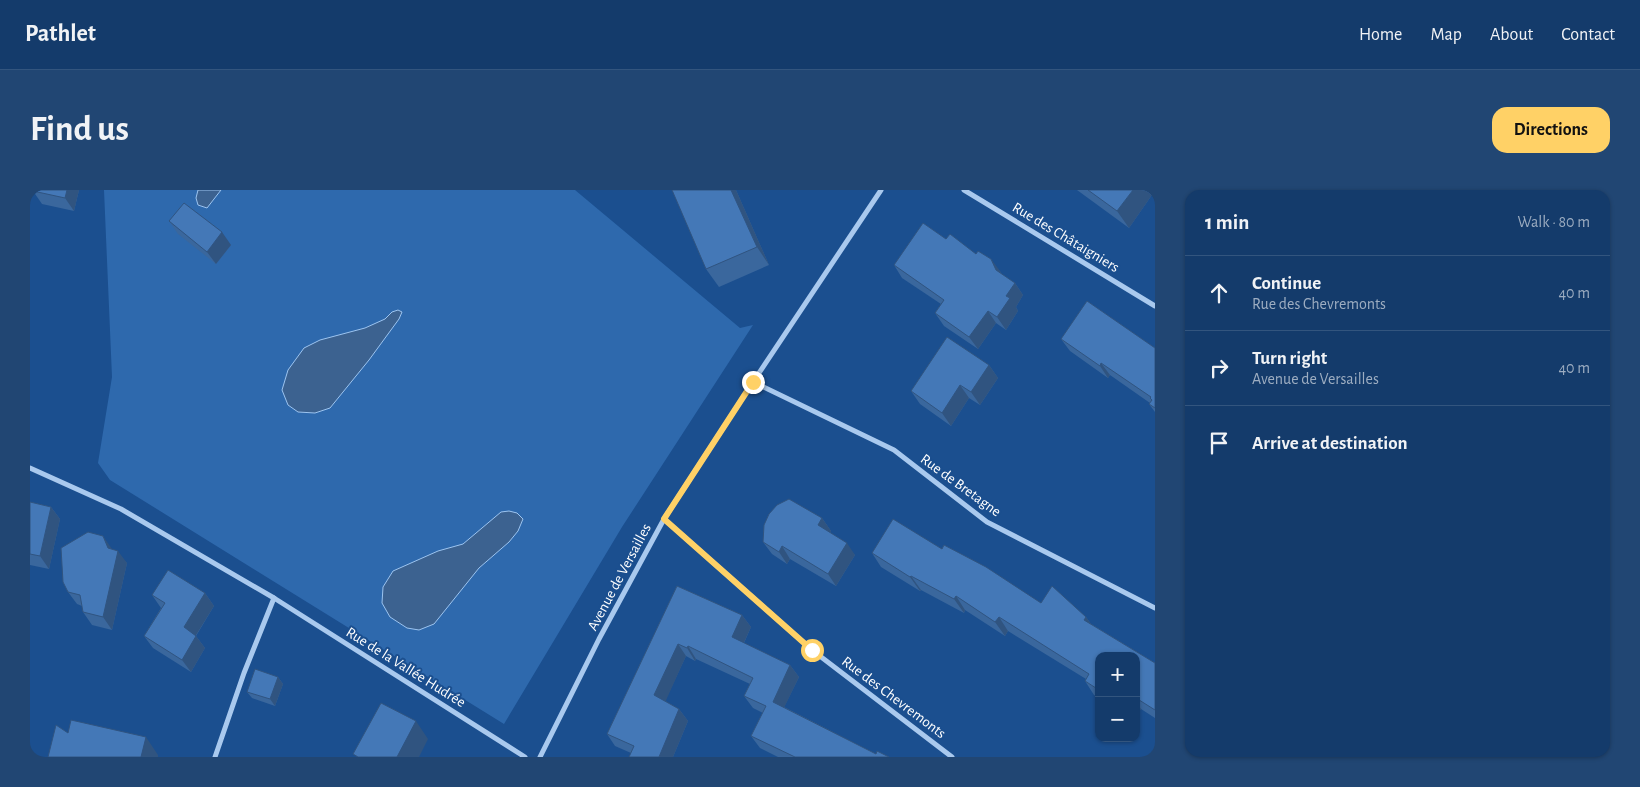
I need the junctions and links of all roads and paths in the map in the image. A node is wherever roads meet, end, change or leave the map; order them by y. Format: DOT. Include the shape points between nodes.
graph roads {
  1 [pos="881,190"];
  2 [pos="964,190"];
  3 [pos="1155,306"];
  4 [pos="753,382"];
  5 [pos="30,468"];
  6 [pos="664,519"];
  7 [pos="274,598"];
  8 [pos="1155,608"];
  9 [pos="215,757"];
  10 [pos="526,757"];
  11 [pos="540,757"];
  12 [pos="952,757"];
  1 -- 4 [label="street, Avenue de Versailles"];
  2 -- 3 [label="street, Rue des Châtaigniers"];
  4 -- 6 [label="street, Avenue de Versailles"];
  4 -- 8 [label="street, Rue de Bretagne" via="894,450 987,522"];
  5 -- 7 [label="street, Rue de la Vallée Hudrée" via="121,509"];
  6 -- 11 [label="street, Avenue de Versailles"];
  6 -- 12 [label="street, Rue des Chevremonts" via="812,650"];
  7 -- 9 [label="street"];
  7 -- 10 [label="street, Rue de la Vallée Hudrée"];
}
